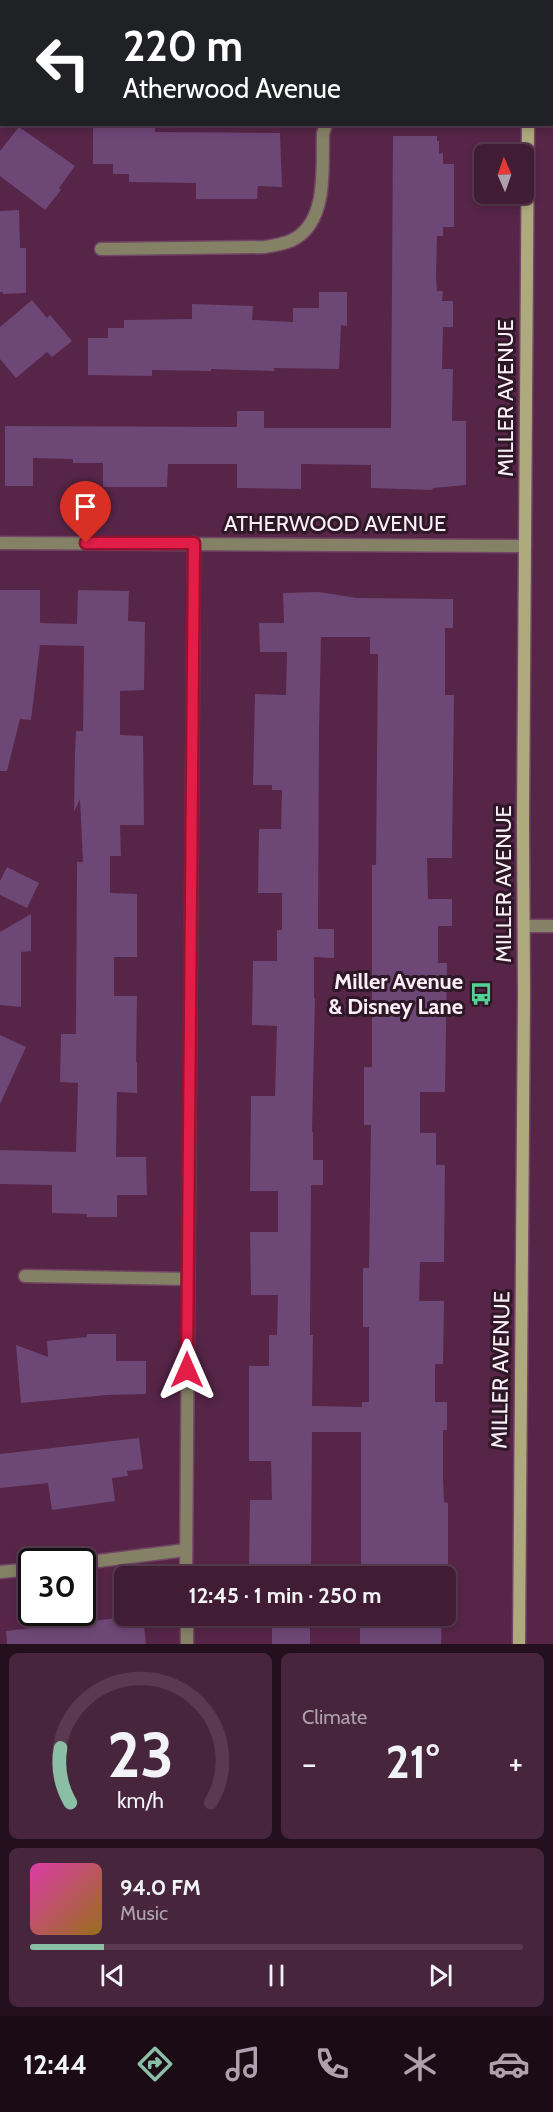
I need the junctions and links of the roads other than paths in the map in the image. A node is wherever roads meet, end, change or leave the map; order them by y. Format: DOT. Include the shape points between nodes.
graph roads {
  1 [pos="325,126"];
  2 [pos="528,126"];
  3 [pos="101,249"];
  4 [pos="0,543"];
  5 [pos="194,543"];
  6 [pos="525,546"];
  7 [pos="524,926"];
  8 [pos="553,926"];
  9 [pos="25,1276"];
  10 [pos="188,1279"];
  11 [pos="186,1550"];
  12 [pos="96,1561"];
  13 [pos="186,1566"];
  14 [pos="18,1570"];
  15 [pos="0,1572"];
  16 [pos="187,1626"];
  17 [pos="187,1644"];
  18 [pos="519,1644"];
  1 -- 3 [label="street" via="321,196 312,223 297,238 265,247"];
  2 -- 6 [label="main road, MILLER AVENUE"];
  4 -- 5 [label="street, ATHERWOOD AVENUE"];
  5 -- 6 [label="street, ATHERWOOD AVENUE"];
  5 -- 10 [label="street"];
  6 -- 7 [label="main road, MILLER AVENUE"];
  7 -- 8 [label="street"];
  7 -- 18 [label="main road, MILLER AVENUE"];
  9 -- 10 [label="street"];
  10 -- 11 [label="street"];
  11 -- 12 [label="street"];
  11 -- 13 [label="street"];
  14 -- 15 [label="street"];
  16 -- 17 [label="street"];
}
